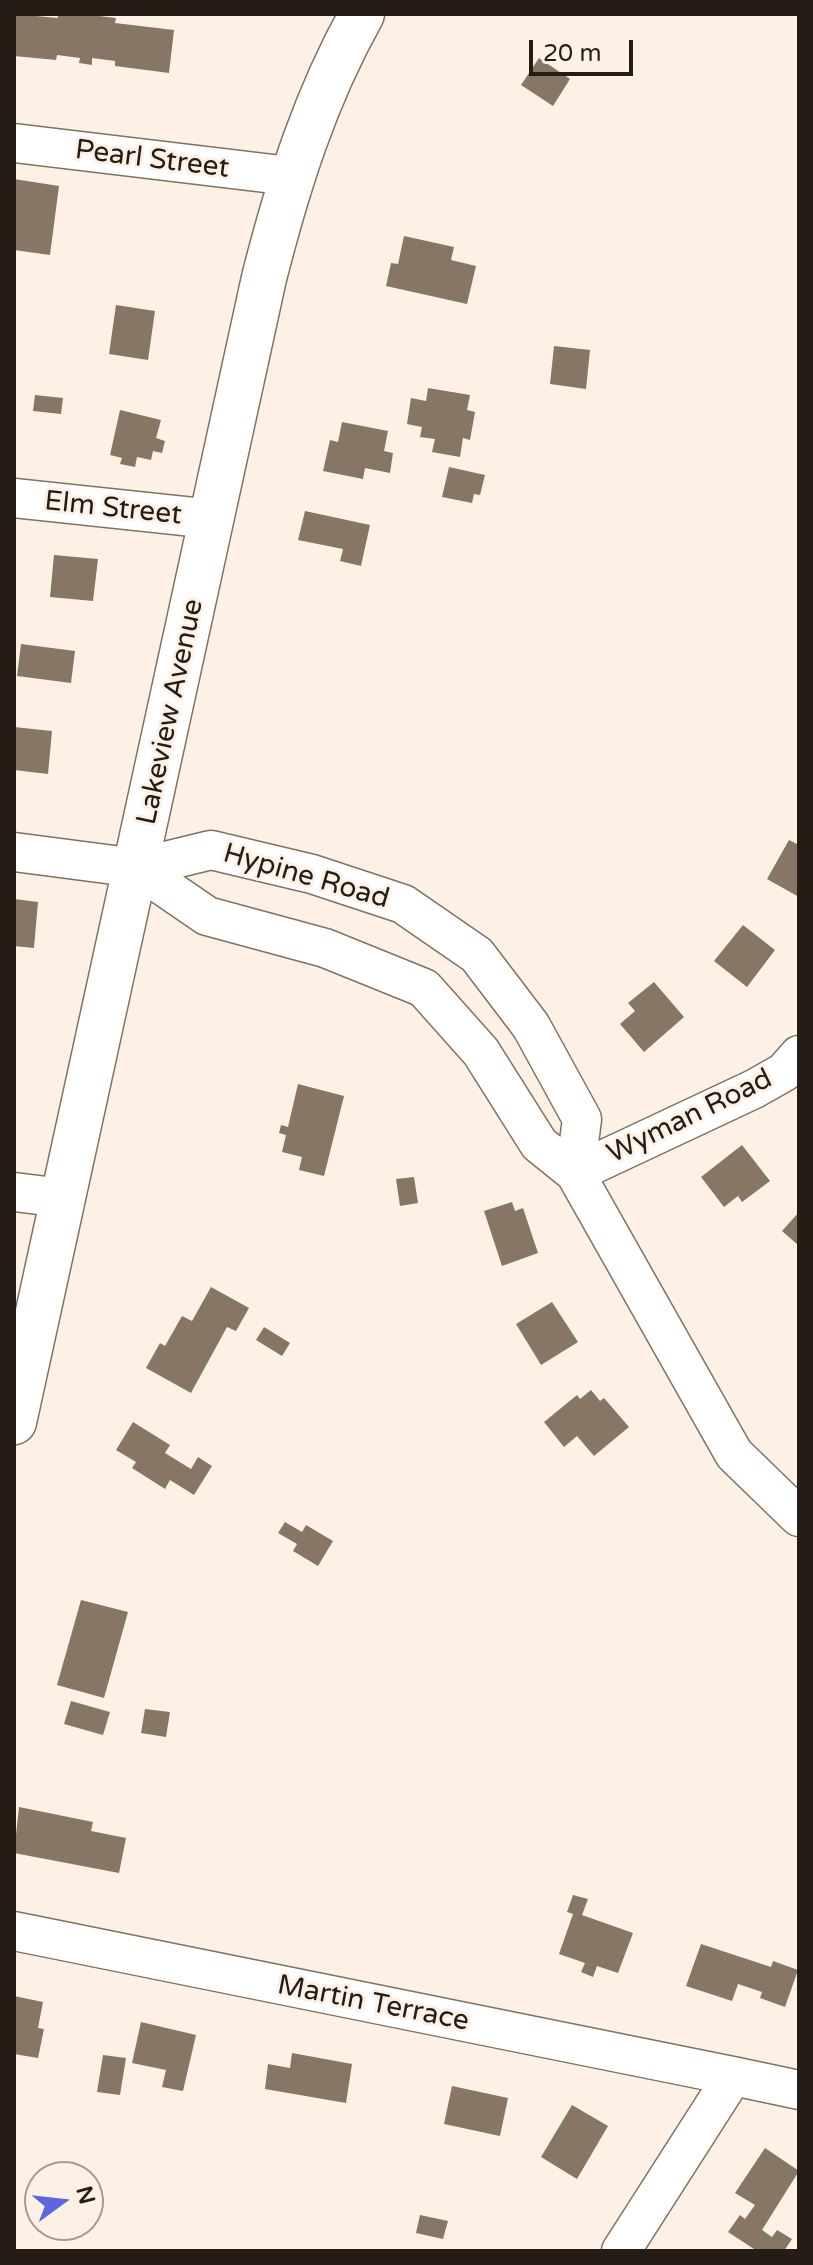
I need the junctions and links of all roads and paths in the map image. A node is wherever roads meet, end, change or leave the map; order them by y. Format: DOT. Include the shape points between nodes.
graph roads {
  1 [pos="362,14"];
  2 [pos="14,143"];
  3 [pos="290,176"];
  4 [pos="14,498"];
  5 [pos="212,519"];
  6 [pos="14,852"];
  7 [pos="137,868"];
  8 [pos="794,1071"];
  9 [pos="575,1173"];
  10 [pos="14,1192"];
  11 [pos="63,1198"];
  12 [pos="14,1422"];
  13 [pos="799,1517"];
  14 [pos="14,1931"];
  15 [pos="733,2076"];
  16 [pos="799,2090"];
  17 [pos="621,2251"];
  1 -- 3 [label="main road, Lakeview Avenue" via="322,91"];
  2 -- 3 [label="street, Pearl Street"];
  3 -- 5 [label="main road, Lakeview Avenue"];
  4 -- 5 [label="street, Elm Street"];
  5 -- 7 [label="main road, Lakeview Avenue"];
  6 -- 7 [label="street"];
  7 -- 9 [label="street" via="207,916 325,948 424,988 481,1052 539,1144"];
  7 -- 9 [label="street, Hypine Road" via="211,850 312,874 403,904 477,955 531,1026 582,1119"];
  7 -- 11 [label="main road, Lakeview Avenue"];
  8 -- 9 [label="street, Wyman Road"];
  9 -- 13 [label="street" via="734,1454"];
  10 -- 11 [label="street"];
  11 -- 12 [label="main road, Lakeview Avenue"];
  14 -- 15 [label="street, Martin Terrace"];
  15 -- 16 [label="street, Martin Terrace"];
  15 -- 17 [label="street"];
}
